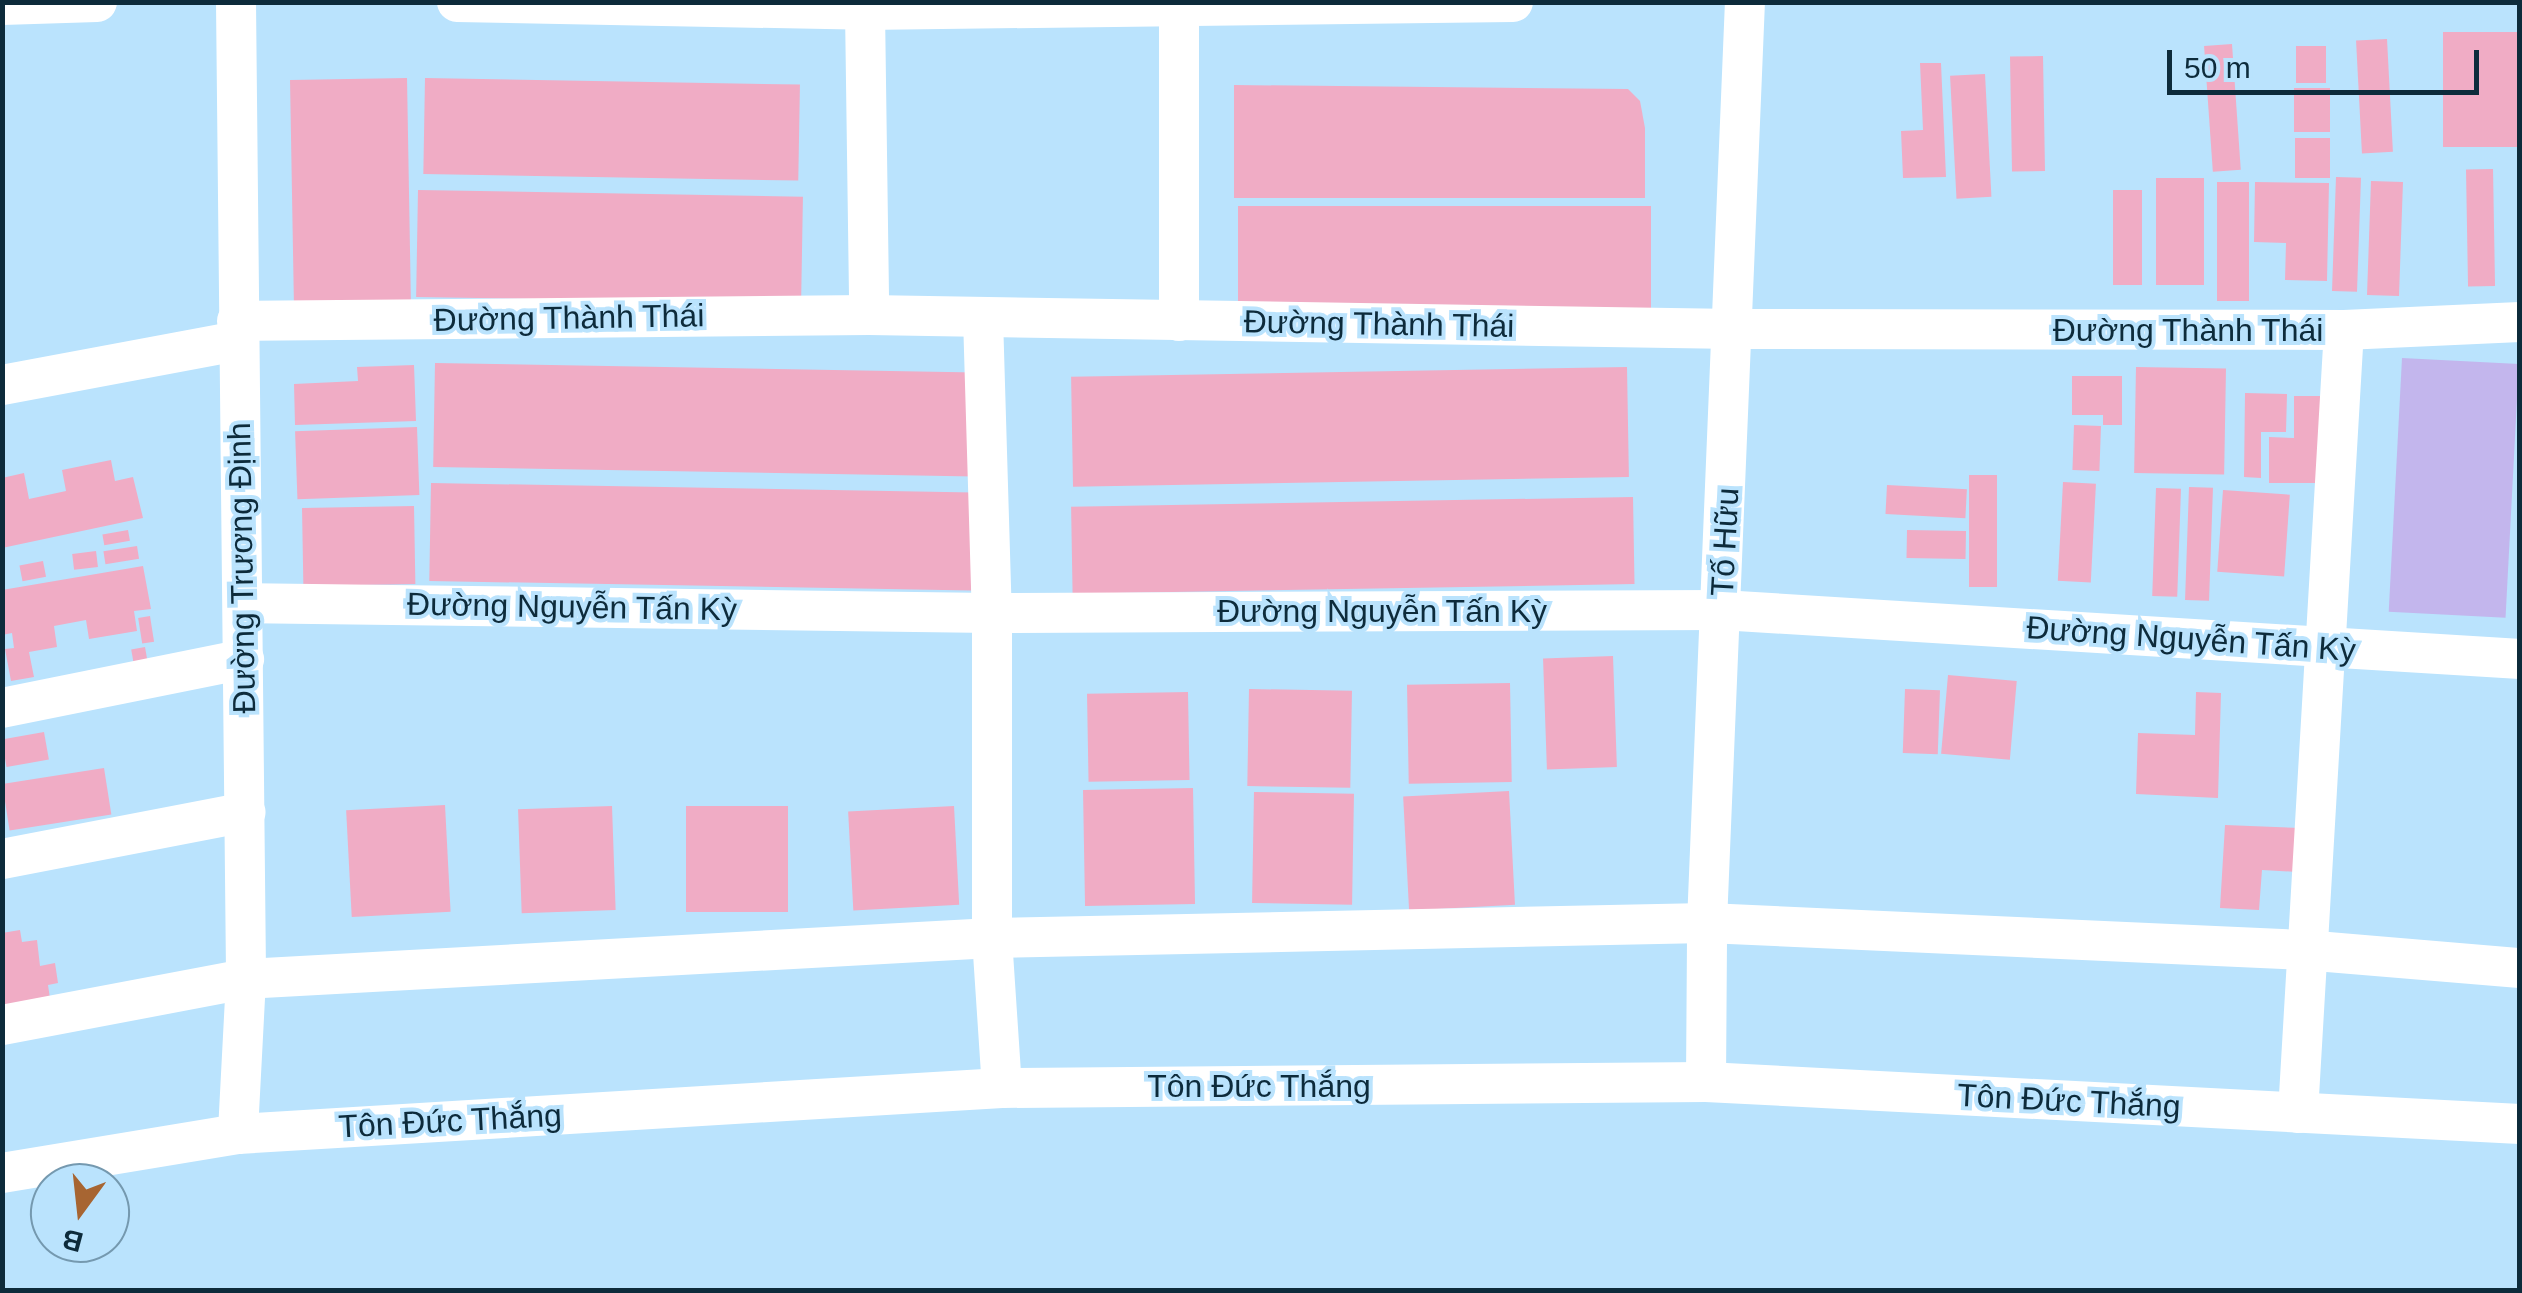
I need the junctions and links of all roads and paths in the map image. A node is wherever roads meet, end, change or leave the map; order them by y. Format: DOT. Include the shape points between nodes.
graph roads {
  1 [pos="97,2"];
  2 [pos="236,2"];
  3 [pos="457,2"];
  4 [pos="1512,2"];
  5 [pos="1746,2"];
  6 [pos="2,6"];
  7 [pos="954,6"];
  8 [pos="865,10"];
  9 [pos="1178,10"];
  10 [pos="869,315"];
  11 [pos="982,317"];
  12 [pos="1179,321"];
  13 [pos="2520,322"];
  14 [pos="1736,329"];
  15 [pos="2344,330"];
  16 [pos="238,331"];
  17 [pos="2,385"];
  18 [pos="243,604"];
  19 [pos="1721,610"];
  20 [pos="992,612"];
  21 [pos="2323,647"];
  22 [pos="244,659"];
  23 [pos="2520,659"];
  24 [pos="2,708"];
  25 [pos="246,812"];
  26 [pos="2,860"];
  27 [pos="1707,923"];
  28 [pos="992,938"];
  29 [pos="2304,950"];
  30 [pos="2520,968"];
  31 [pos="246,979"];
  32 [pos="2,1025"];
  33 [pos="1706,1082"];
  34 [pos="1002,1088"];
  35 [pos="2298,1113"];
  36 [pos="2520,1124"];
  37 [pos="238,1134"];
  38 [pos="2,1173"];
  1 -- 6 [label="street"];
  2 -- 16 [label="street, Đường Trương Định"];
  3 -- 8 [label="street"];
  4 -- 9 [label="street"];
  5 -- 14 [label="street, Tố Hữu"];
  7 -- 8 [label="street"];
  7 -- 9 [label="street"];
  8 -- 10 [label="street"];
  9 -- 12 [label="street"];
  10 -- 11 [label="street, Đường Thành Thái"];
  10 -- 16 [label="street, Đường Thành Thái"];
  11 -- 12 [label="street, Đường Thành Thái"];
  11 -- 20 [label="street"];
  12 -- 14 [label="street, Đường Thành Thái"];
  13 -- 15 [label="street, Đường Thành Thái"];
  14 -- 15 [label="street, Đường Thành Thái"];
  14 -- 19 [label="street, Tố Hữu"];
  15 -- 21 [label="street"];
  16 -- 17 [label="street, Đường Thành Thái"];
  16 -- 18 [label="street, Đường Trương Định"];
  18 -- 20 [label="street, Đường Nguyễn Tấn Kỳ"];
  18 -- 22 [label="street, Đường Trương Định"];
  19 -- 20 [label="street, Đường Nguyễn Tấn Kỳ"];
  19 -- 21 [label="street, Đường Nguyễn Tấn Kỳ"];
  19 -- 27 [label="street, Tố Hữu"];
  20 -- 28 [label="street"];
  21 -- 23 [label="street, Đường Nguyễn Tấn Kỳ"];
  21 -- 29 [label="street"];
  22 -- 24 [label="street"];
  22 -- 25 [label="street, Đường Trương Định"];
  25 -- 26 [label="street"];
  25 -- 31 [label="street, Đường Trương Định"];
  27 -- 28 [label="street"];
  27 -- 29 [label="street"];
  27 -- 33 [label="street, Tố Hữu"];
  28 -- 31 [label="street"];
  28 -- 34 [label="street"];
  29 -- 30 [label="street"];
  29 -- 35 [label="street"];
  31 -- 32 [label="street"];
  31 -- 37 [label="street, Đường Trương Định"];
  33 -- 34 [label="street, Tôn Đức Thắng"];
  33 -- 35 [label="street, Tôn Đức Thắng"];
  34 -- 37 [label="street, Tôn Đức Thắng"];
  35 -- 36 [label="street, Tôn Đức Thắng"];
  37 -- 38 [label="street, Tôn Đức Thắng"];
}
